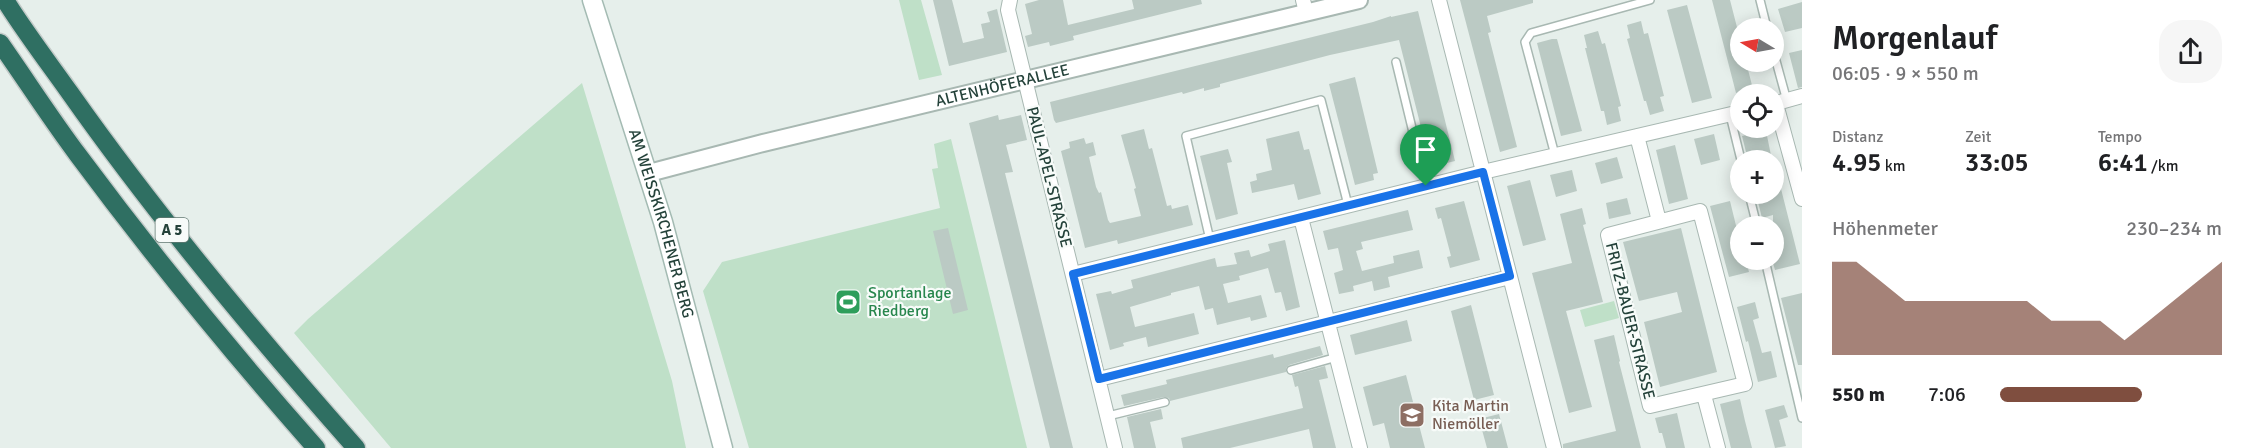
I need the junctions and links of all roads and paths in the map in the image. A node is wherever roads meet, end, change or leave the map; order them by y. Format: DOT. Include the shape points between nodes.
graph roads {
  1 [pos="5,0"];
  2 [pos="592,0"];
  3 [pos="1010,0"];
  4 [pos="1359,0"];
  5 [pos="1439,0"];
  6 [pos="1650,0"];
  7 [pos="1760,0"];
  8 [pos="1304,6"];
  9 [pos="1764,18"];
  10 [pos="0,43"];
  11 [pos="1396,62"];
  12 [pos="1025,81"];
  13 [pos="1802,96"];
  14 [pos="1784,101"];
  15 [pos="1730,115"];
  16 [pos="1784,124"];
  17 [pos="1637,136"];
  18 [pos="1555,155"];
  19 [pos="1483,172"];
  20 [pos="649,173"];
  21 [pos="1426,186"];
  22 [pos="1802,200"];
  23 [pos="1348,205"];
  24 [pos="1301,218"];
  25 [pos="1659,221"];
  26 [pos="1210,242"];
  27 [pos="1767,270"];
  28 [pos="1073,274"];
  29 [pos="1510,276"];
  30 [pos="1329,323"];
  31 [pos="1337,357"];
  32 [pos="1291,370"];
  33 [pos="1099,379"];
  34 [pos="1704,395"];
  35 [pos="1165,402"];
  36 [pos="1108,416"];
  37 [pos="1802,418"];
  38 [pos="316,448"];
  39 [pos="356,448"];
  40 [pos="723,448"];
  41 [pos="1115,448"];
  42 [pos="1360,448"];
  43 [pos="1554,448"];
  44 [pos="1718,448"];
  1 -- 39 [label="highway, A 5" via="108,147 173,231"];
  2 -- 20 [label="main road, AM WEISSKIRCHENER BERG"];
  3 -- 12 [label="street, PAUL-APEL-STRASSE" via="1008,10"];
  4 -- 8 [label="street, ALTENHÖFERALLEE"];
  5 -- 19 [label="street"];
  6 -- 18 [label="lane" via="1531,33 1525,42"];
  7 -- 9 [label="lane"];
  8 -- 12 [label="street, ALTENHÖFERALLEE"];
  10 -- 38 [label="highway, A 5" via="77,154 147,244 249,372"];
  11 -- 21 [label="lane"];
  12 -- 20 [label="street, ALTENHÖFERALLEE"];
  12 -- 28 [label="street, PAUL-APEL-STRASSE"];
  13 -- 14 [label="street"];
  15 -- 17 [label="street"];
  16 -- 22 [label="street"];
  17 -- 18 [label="street"];
  17 -- 25 [label="street"];
  18 -- 19 [label="street"];
  19 -- 21 [label="street"];
  19 -- 29 [label="street"];
  20 -- 40 [label="main road, AM WEISSKIRCHENER BERG"];
  21 -- 23 [label="street"];
  23 -- 24 [label="street"];
  23 -- 26 [label="lane" via="1321,100 1186,136"];
  24 -- 26 [label="street"];
  24 -- 30 [label="street"];
  25 -- 34 [label="street, FRITZ-BAUER-STRASSE" via="1700,211 1745,384"];
  25 -- 34 [label="street, FRITZ-BAUER-STRASSE" via="1608,235 1650,406"];
  26 -- 28 [label="street"];
  27 -- 37 [label="lane"];
  28 -- 33 [label="street, PAUL-APEL-STRASSE"];
  29 -- 30 [label="street"];
  29 -- 43 [label="street"];
  30 -- 31 [label="street"];
  30 -- 33 [label="street"];
  31 -- 32 [label="lane"];
  31 -- 42 [label="street"];
  33 -- 36 [label="street, PAUL-APEL-STRASSE"];
  34 -- 44 [label="street"];
  35 -- 36 [label="lane"];
  36 -- 41 [label="street, PAUL-APEL-STRASSE"];
}
